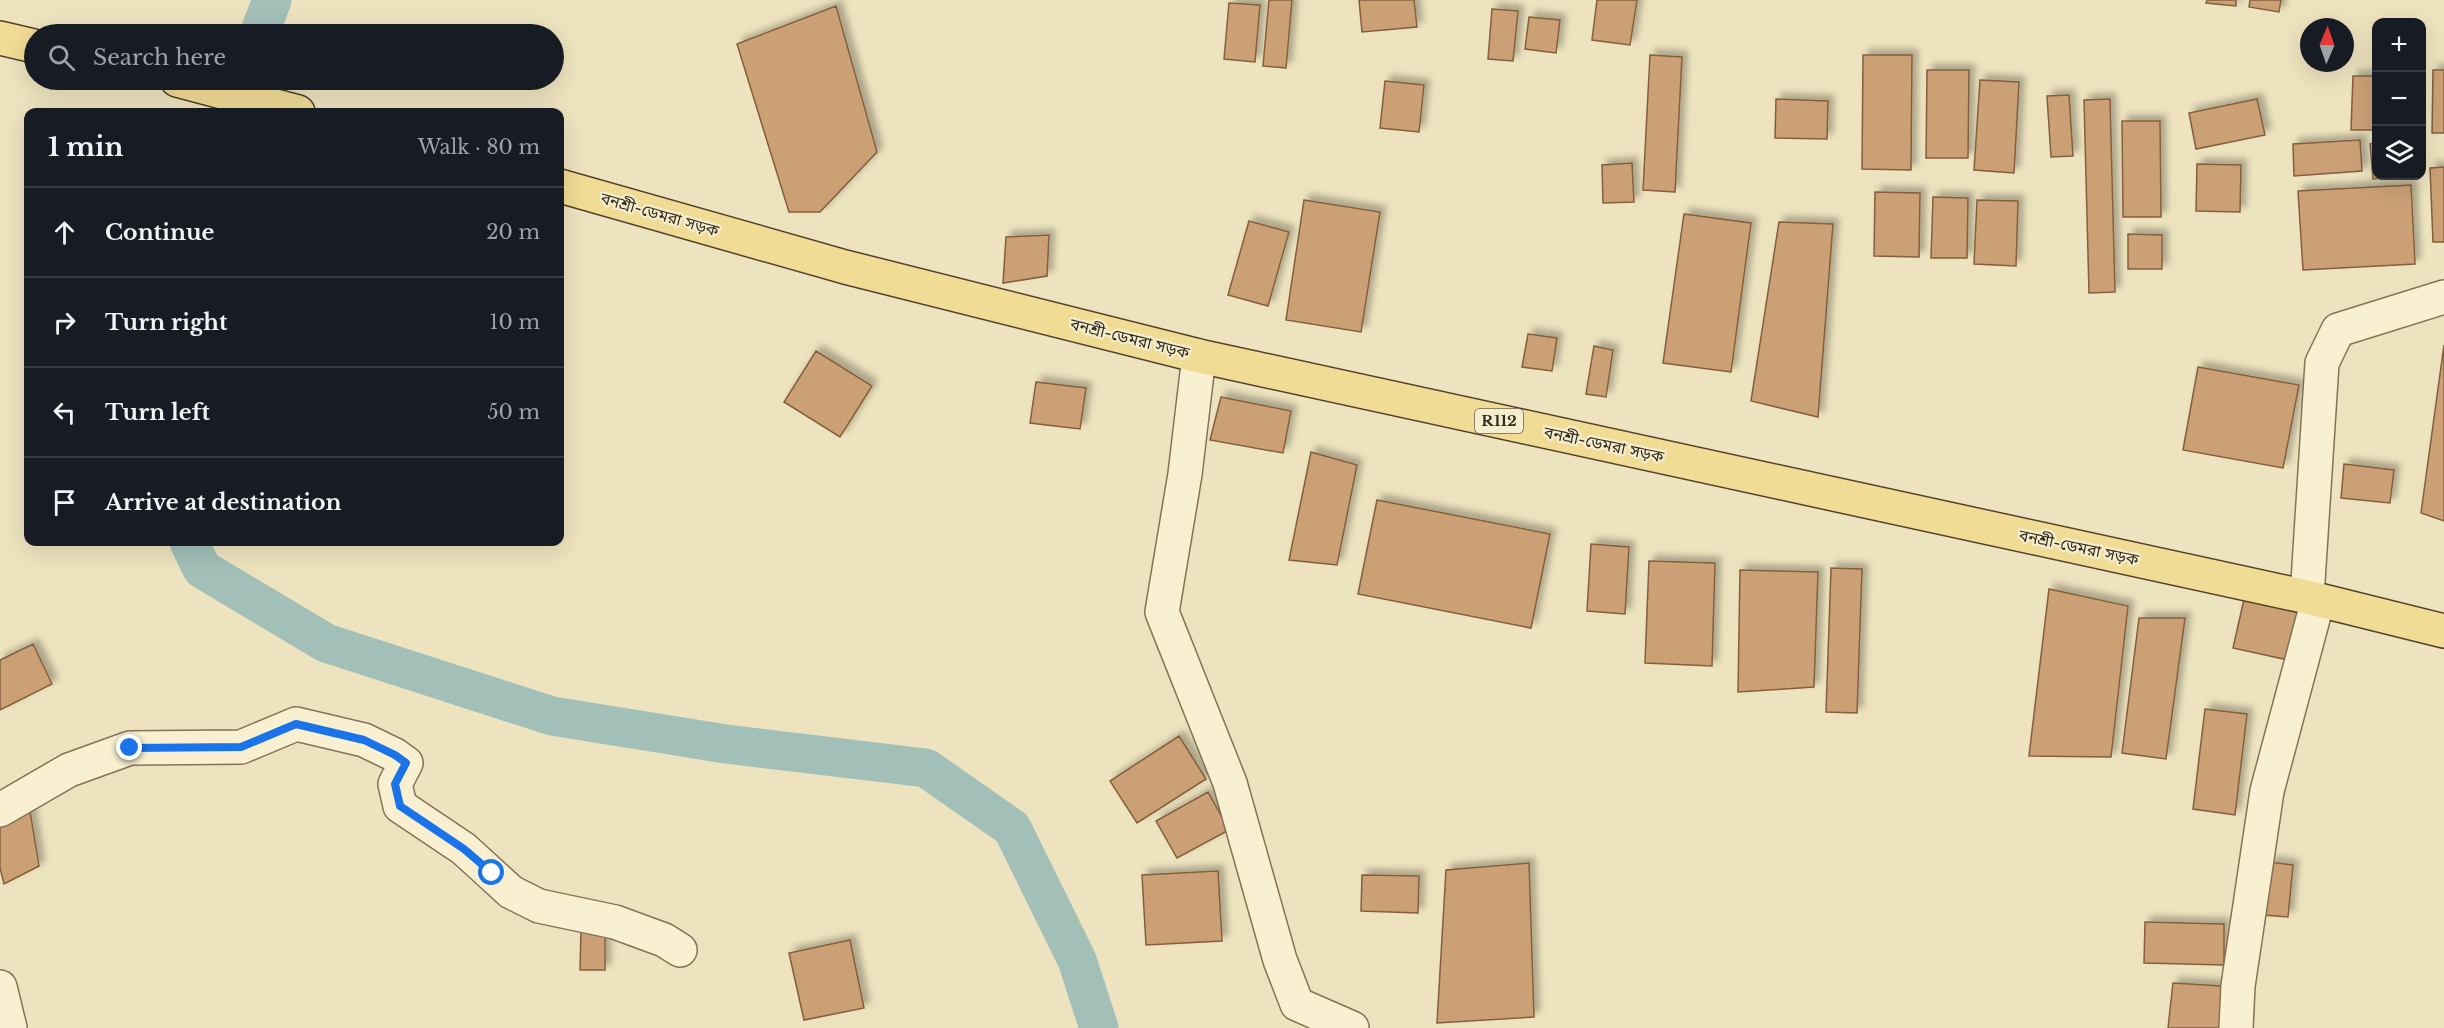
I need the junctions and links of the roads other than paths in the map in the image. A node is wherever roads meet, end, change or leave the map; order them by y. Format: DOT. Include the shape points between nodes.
graph roads {
  1 [pos="0,38"];
  2 [pos="24,44"];
  3 [pos="215,90"];
  4 [pos="283,108"];
  5 [pos="564,187"];
  6 [pos="2444,297"];
  7 [pos="1199,356"];
  8 [pos="2313,598"];
  9 [pos="2444,631"];
  10 [pos="0,810"];
  11 [pos="680,950"];
  12 [pos="0,987"];
  13 [pos="10,1028"];
  14 [pos="1352,1028"];
  15 [pos="2236,1028"];
  1 -- 2 [label="main road"];
  3 -- 4 [label="main road"];
  5 -- 7 [label="main road, বনশ্রী-ডেমরা সড়ক / R112" via="845,267"];
  6 -- 8 [label="street" via="2338,330 2322,363"];
  7 -- 8 [label="main road, বনশ্রী-ডেমরা সড়ক / R112"];
  7 -- 14 [label="street" via="1185,474 1162,612 1230,783 1280,960 1297,1004"];
  8 -- 9 [label="main road, বনশ্রী-ডেমরা সড়ক / R112"];
  8 -- 15 [label="street" via="2267,791 2238,986"];
  10 -- 11 [label="street" via="69,770 130,748 241,747 296,724 322,729 364,740 406,763 395,784 400,806 464,849 512,892 539,906 615,922"];
  12 -- 13 [label="street"];
}
